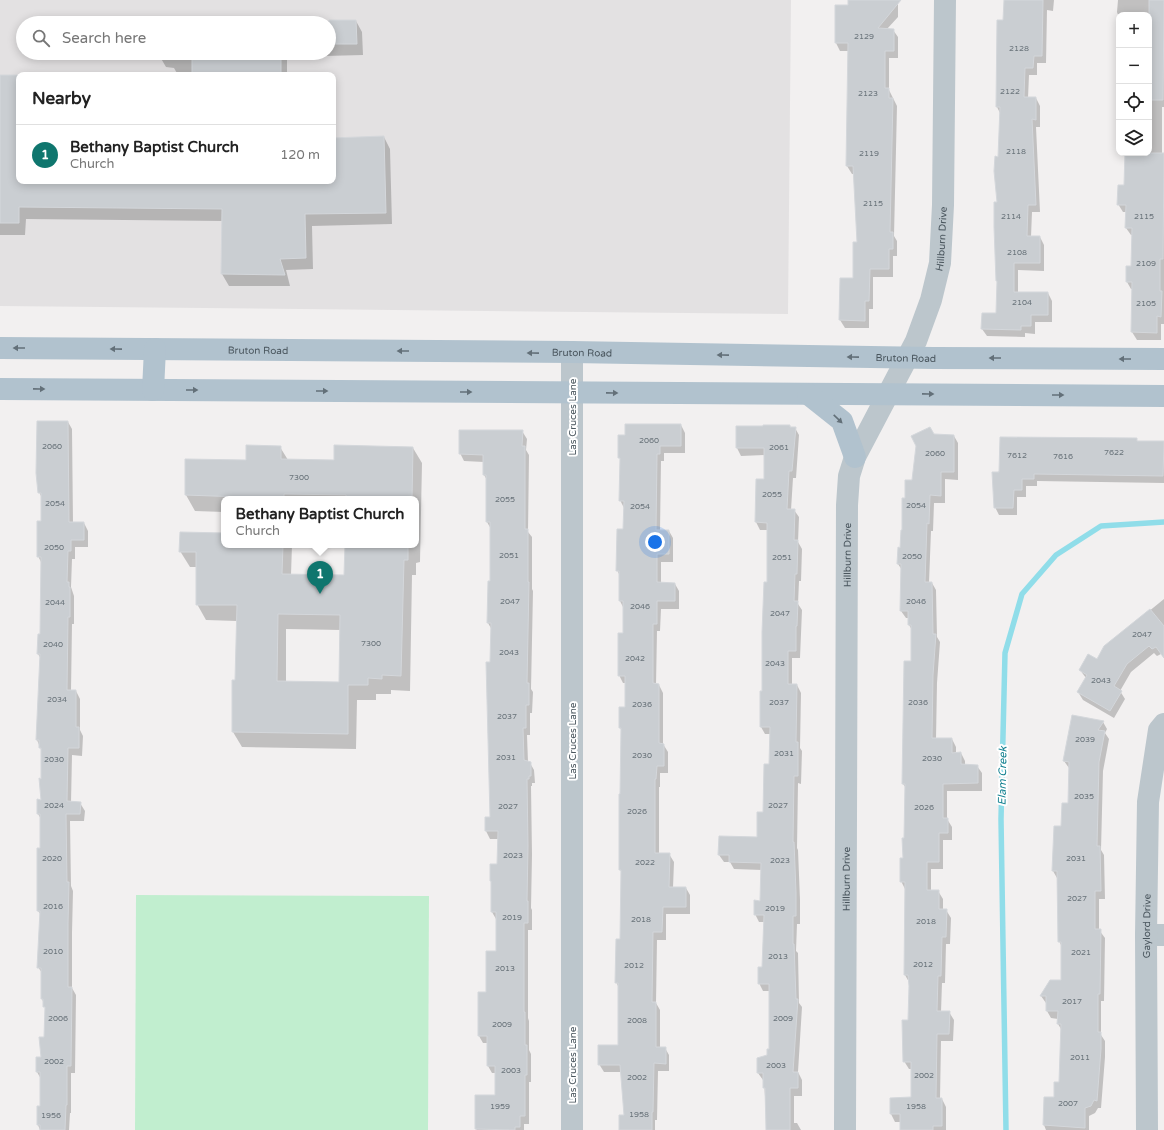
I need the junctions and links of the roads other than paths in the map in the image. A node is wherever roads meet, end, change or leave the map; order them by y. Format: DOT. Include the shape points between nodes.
graph roads {
  1 [pos="945,0"];
  2 [pos="0,348"];
  3 [pos="155,349"];
  4 [pos="572,352"];
  5 [pos="906,357"];
  6 [pos="1164,359"];
  7 [pos="0,389"];
  8 [pos="153,390"];
  9 [pos="572,393"];
  10 [pos="889,393"];
  11 [pos="808,394"];
  12 [pos="1164,396"];
  13 [pos="855,457"];
  14 [pos="1164,724"];
  15 [pos="1155,935"];
  16 [pos="572,1130"];
  17 [pos="845,1130"];
  18 [pos="1146,1130"];
  1 -- 5 [label="street, Hillburn Drive" via="940,263 931,300 916,340"];
  3 -- 2 [label="main road, Bruton Road, one-way"];
  4 -- 3 [label="main road, Bruton Road, one-way"];
  3 -- 8 [label="main road"];
  5 -- 4 [label="main road, Bruton Road, one-way"];
  4 -- 9 [label="street, Las Cruces Lane"];
  6 -- 5 [label="main road, Bruton Road, one-way"];
  5 -- 10 [label="street, Hillburn Drive"];
  7 -- 8 [label="main road, one-way"];
  8 -- 9 [label="main road, one-way"];
  9 -- 11 [label="main road, one-way"];
  9 -- 16 [label="street, Las Cruces Lane"];
  10 -- 11 [label="main road"];
  10 -- 12 [label="main road, one-way"];
  10 -- 13 [label="street, Hillburn Drive"];
  11 -- 13 [label="main road, one-way" via="842,421"];
  13 -- 17 [label="street, Hillburn Drive" via="849,476 847,505"];
  14 -- 15 [label="street, Gaylord Drive" via="1160,730 1148,802"];
  15 -- 18 [label="street, Gaylord Drive"];
}
